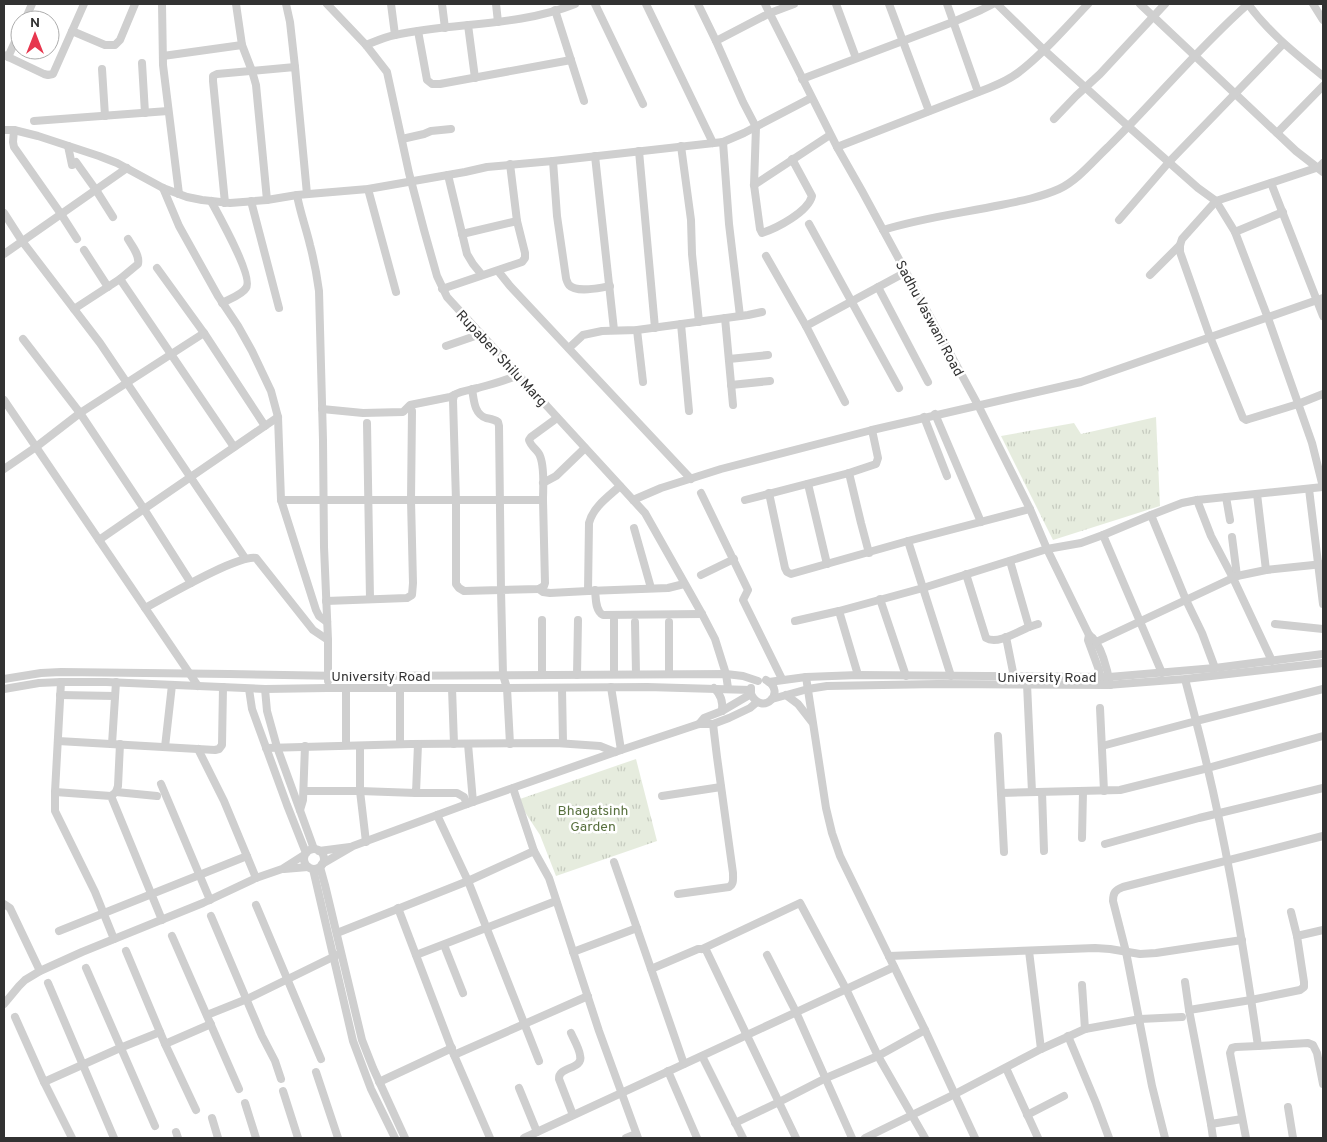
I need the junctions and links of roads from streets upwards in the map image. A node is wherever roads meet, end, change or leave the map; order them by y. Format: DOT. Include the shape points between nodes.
graph roads {
  1 [pos="84,4"];
  2 [pos="135,4"];
  3 [pos="162,4"];
  4 [pos="236,4"];
  5 [pos="286,4"];
  6 [pos="327,4"];
  7 [pos="391,4"];
  8 [pos="442,4"];
  9 [pos="496,4"];
  10 [pos="576,4"];
  11 [pos="595,4"];
  12 [pos="646,4"];
  13 [pos="698,4"];
  14 [pos="765,4"];
  15 [pos="794,4"];
  16 [pos="836,4"];
  17 [pos="889,4"];
  18 [pos="947,4"];
  19 [pos="995,4"];
  20 [pos="1088,4"];
  21 [pos="1140,4"];
  22 [pos="1164,4"];
  23 [pos="1248,4"];
  24 [pos="1312,4"];
  25 [pos="1006,7"];
  26 [pos="555,10"];
  27 [pos="770,13"];
  28 [pos="1153,15"];
  29 [pos="1323,20"];
  30 [pos="498,22"];
  31 [pos="953,22"];
  32 [pos="468,25"];
  33 [pos="445,28"];
  34 [pos="418,31"];
  35 [pos="72,32"];
  36 [pos="395,35"];
  37 [pos="716,41"];
  38 [pos="903,42"];
  39 [pos="1283,44"];
  40 [pos="242,45"];
  41 [pos="366,45"];
  42 [pos="1044,50"];
  43 [pos="6,56"];
  44 [pos="163,56"];
  45 [pos="1195,56"];
  46 [pos="856,58"];
  47 [pos="571,60"];
  48 [pos="142,63"];
  49 [pos="294,67"];
  50 [pos="102,69"];
  51 [pos="252,71"];
  52 [pos="1323,76"];
  53 [pos="475,78"];
  54 [pos="802,79"];
  55 [pos="1323,86"];
  56 [pos="1086,88"];
  57 [pos="978,92"];
  58 [pos="1235,94"];
  59 [pos="811,98"];
  60 [pos="584,101"];
  61 [pos="642,104"];
  62 [pos="168,111"];
  63 [pos="930,111"];
  64 [pos="145,113"];
  65 [pos="105,116"];
  66 [pos="1054,119"];
  67 [pos="34,121"];
  68 [pos="756,127"];
  69 [pos="1129,127"];
  70 [pos="451,129"];
  71 [pos="4,130"];
  72 [pos="14,130"];
  73 [pos="1277,133"];
  74 [pos="830,135"];
  75 [pos="402,139"];
  76 [pos="723,142"];
  77 [pos="713,143"];
  78 [pos="68,146"];
  79 [pos="681,146"];
  80 [pos="837,147"];
  81 [pos="639,151"];
  82 [pos="594,156"];
  83 [pos="792,159"];
  84 [pos="553,161"];
  85 [pos="1169,162"];
  86 [pos="510,164"];
  87 [pos="1322,167"];
  88 [pos="127,168"];
  89 [pos="448,175"];
  90 [pos="411,182"];
  91 [pos="1271,183"];
  92 [pos="754,185"];
  93 [pos="163,188"];
  94 [pos="368,189"];
  95 [pos="96,190"];
  96 [pos="179,194"];
  97 [pos="306,194"];
  98 [pos="297,195"];
  99 [pos="267,200"];
  100 [pos="211,201"];
  101 [pos="251,201"];
  102 [pos="1216,201"];
  103 [pos="225,203"];
  104 [pos="1283,212"];
  105 [pos="4,214"];
  106 [pos="61,214"];
  107 [pos="113,217"];
  108 [pos="1119,220"];
  109 [pos="517,221"];
  110 [pos="809,224"];
  111 [pos="883,230"];
  112 [pos="1235,232"];
  113 [pos="462,234"];
  114 [pos="77,239"];
  115 [pos="128,239"];
  116 [pos="22,241"];
  117 [pos="1180,245"];
  118 [pos="84,250"];
  119 [pos="4,254"];
  120 [pos="766,256"];
  121 [pos="157,268"];
  122 [pos="498,271"];
  123 [pos="906,272"];
  124 [pos="482,275"];
  125 [pos="1150,276"];
  126 [pos="120,279"];
  127 [pos="610,286"];
  128 [pos="108,287"];
  129 [pos="878,287"];
  130 [pos="442,289"];
  131 [pos="396,292"];
  132 [pos="1320,300"];
  133 [pos="851,302"];
  134 [pos="222,303"];
  135 [pos="279,308"];
  136 [pos="74,309"];
  137 [pos="762,312"];
  138 [pos="740,316"];
  139 [pos="1323,316"];
  140 [pos="725,318"];
  141 [pos="1268,318"];
  142 [pos="699,322"];
  143 [pos="681,324"];
  144 [pos="806,326"];
  145 [pos="655,328"];
  146 [pos="614,330"];
  147 [pos="637,330"];
  148 [pos="204,332"];
  149 [pos="481,334"];
  150 [pos="1210,337"];
  151 [pos="23,339"];
  152 [pos="446,346"];
  153 [pos="568,348"];
  154 [pos="171,353"];
  155 [pos="768,355"];
  156 [pos="729,359"];
  157 [pos="518,375"];
  158 [pos="770,381"];
  159 [pos="126,382"];
  160 [pos="643,382"];
  161 [pos="928,382"];
  162 [pos="731,384"];
  163 [pos="899,388"];
  164 [pos="472,389"];
  165 [pos="1323,394"];
  166 [pos="454,395"];
  167 [pos="4,400"];
  168 [pos="845,402"];
  169 [pos="1298,404"];
  170 [pos="733,405"];
  171 [pos="978,405"];
  172 [pos="322,409"];
  173 [pos="412,411"];
  174 [pos="688,411"];
  175 [pos="80,414"];
  176 [pos="935,414"];
  177 [pos="278,416"];
  178 [pos="924,417"];
  179 [pos="557,418"];
  180 [pos="367,423"];
  181 [pos="265,426"];
  182 [pos="872,430"];
  183 [pos="36,447"];
  184 [pos="234,447"];
  185 [pos="585,448"];
  186 [pos="4,469"];
  187 [pos="849,473"];
  188 [pos="190,476"];
  189 [pos="947,476"];
  190 [pos="691,479"];
  191 [pos="543,483"];
  192 [pos="808,484"];
  193 [pos="620,486"];
  194 [pos="1323,487"];
  195 [pos="1309,489"];
  196 [pos="701,493"];
  197 [pos="769,493"];
  198 [pos="1257,494"];
  199 [pos="1226,497"];
  200 [pos="281,500"];
  201 [pos="324,500"];
  202 [pos="368,500"];
  203 [pos="412,500"];
  204 [pos="500,500"];
  205 [pos="543,500"];
  206 [pos="633,500"];
  207 [pos="745,500"];
  208 [pos="1197,500"];
  209 [pos="456,501"];
  210 [pos="144,509"];
  211 [pos="1030,509"];
  212 [pos="1151,515"];
  213 [pos="1230,520"];
  214 [pos="981,522"];
  215 [pos="634,528"];
  216 [pos="1103,535"];
  217 [pos="1232,537"];
  218 [pos="99,540"];
  219 [pos="908,541"];
  220 [pos="1048,549"];
  221 [pos="869,553"];
  222 [pos="245,558"];
  223 [pos="734,560"];
  224 [pos="1010,561"];
  225 [pos="827,564"];
  226 [pos="1320,564"];
  227 [pos="1266,570"];
  228 [pos="966,574"];
  229 [pos="701,575"];
  230 [pos="1235,577"];
  231 [pos="191,583"];
  232 [pos="684,584"];
  233 [pos="651,588"];
  234 [pos="923,588"];
  235 [pos="538,589"];
  236 [pos="501,590"];
  237 [pos="592,590"];
  238 [pos="880,599"];
  239 [pos="370,600"];
  240 [pos="1186,600"];
  241 [pos="326,601"];
  242 [pos="1323,604"];
  243 [pos="145,608"];
  244 [pos="839,611"];
  245 [pos="702,614"];
  246 [pos="542,620"];
  247 [pos="578,620"];
  248 [pos="614,620"];
  249 [pos="796,621"];
  250 [pos="327,622"];
  251 [pos="635,622"];
  252 [pos="668,622"];
  253 [pos="1140,622"];
  254 [pos="1038,624"];
  255 [pos="1275,624"];
  256 [pos="1029,628"];
  257 [pos="1323,629"];
  258 [pos="1089,635"];
  259 [pos="1006,637"];
  260 [pos="328,640"];
  261 [pos="1096,642"];
  262 [pos="1323,654"];
  263 [pos="1272,661"];
  264 [pos="1323,663"];
  265 [pos="1215,668"];
  266 [pos="190,673"];
  267 [pos="1162,673"];
  268 [pos="614,674"];
  269 [pos="636,674"];
  270 [pos="669,674"];
  271 [pos="726,674"];
  272 [pos="503,675"];
  273 [pos="542,675"];
  274 [pos="577,675"];
  275 [pos="858,675"];
  276 [pos="328,676"];
  277 [pos="806,676"];
  278 [pos="906,676"];
  279 [pos="951,676"];
  280 [pos="1014,677"];
  281 [pos="4,679"];
  282 [pos="782,679"];
  283 [pos="1184,679"];
  284 [pos="758,681"];
  285 [pos="1105,681"];
  286 [pos="61,682"];
  287 [pos="116,682"];
  288 [pos="769,682"];
  289 [pos="1027,684"];
  290 [pos="172,685"];
  291 [pos="198,686"];
  292 [pos="223,687"];
  293 [pos="611,687"];
  294 [pos="327,688"];
  295 [pos="346,688"];
  296 [pos="400,688"];
  297 [pos="452,688"];
  298 [pos="507,688"];
  299 [pos="562,688"];
  300 [pos="714,688"];
  301 [pos="728,688"];
  302 [pos="4,689"];
  303 [pos="249,689"];
  304 [pos="264,689"];
  305 [pos="808,689"];
  306 [pos="1323,689"];
  307 [pos="751,692"];
  308 [pos="60,695"];
  309 [pos="786,695"];
  310 [pos="115,696"];
  311 [pos="772,699"];
  312 [pos="757,702"];
  313 [pos="1100,708"];
  314 [pos="722,711"];
  315 [pos="1196,721"];
  316 [pos="699,724"];
  317 [pos="713,724"];
  318 [pos="813,724"];
  319 [pos="998,736"];
  320 [pos="1323,736"];
  321 [pos="58,741"];
  322 [pos="563,743"];
  323 [pos="116,744"];
  324 [pos="400,744"];
  325 [pos="418,744"];
  326 [pos="454,744"];
  327 [pos="468,744"];
  328 [pos="510,744"];
  329 [pos="346,745"];
  330 [pos="305,746"];
  331 [pos="360,746"];
  332 [pos="1102,746"];
  333 [pos="165,747"];
  334 [pos="277,747"];
  335 [pos="198,748"];
  336 [pos="266,748"];
  337 [pos="618,751"];
  338 [pos="1208,768"];
  339 [pos="162,784"];
  340 [pos="721,787"];
  341 [pos="513,788"];
  342 [pos="1323,788"];
  343 [pos="360,791"];
  344 [pos="1104,791"];
  345 [pos="55,792"];
  346 [pos="304,792"];
  347 [pos="1032,792"];
  348 [pos="1042,792"];
  349 [pos="1083,792"];
  350 [pos="416,793"];
  351 [pos="1001,793"];
  352 [pos="114,794"];
  353 [pos="157,796"];
  354 [pos="662,796"];
  355 [pos="470,803"];
  356 [pos="300,810"];
  357 [pos="1218,814"];
  358 [pos="437,815"];
  359 [pos="1323,836"];
  360 [pos="1082,838"];
  361 [pos="366,842"];
  362 [pos="1105,844"];
  363 [pos="353,846"];
  364 [pos="317,850"];
  365 [pos="1044,851"];
  366 [pos="534,852"];
  367 [pos="1004,852"];
  368 [pos="305,854"];
  369 [pos="247,856"];
  370 [pos="1228,861"];
  371 [pos="614,862"];
  372 [pos="316,867"];
  373 [pos="282,869"];
  374 [pos="199,875"];
  375 [pos="256,878"];
  376 [pos="468,881"];
  377 [pos="151,894"];
  378 [pos="678,894"];
  379 [pos="210,900"];
  380 [pos="556,901"];
  381 [pos="4,904"];
  382 [pos="256,905"];
  383 [pos="398,908"];
  384 [pos="1291,912"];
  385 [pos="103,913"];
  386 [pos="211,916"];
  387 [pos="162,920"];
  388 [pos="486,928"];
  389 [pos="637,928"];
  390 [pos="1323,930"];
  391 [pos="59,931"];
  392 [pos="337,933"];
  393 [pos="172,936"];
  394 [pos="1297,936"];
  395 [pos="114,939"];
  396 [pos="1242,940"];
  397 [pos="444,945"];
  398 [pos="702,949"];
  399 [pos="126,951"];
  400 [pos="1029,951"];
  401 [pos="573,952"];
  402 [pos="1126,952"];
  403 [pos="342,953"];
  404 [pos="416,955"];
  405 [pos="767,955"];
  406 [pos="333,956"];
  407 [pos="889,956"];
  408 [pos="894,967"];
  409 [pos="86,968"];
  410 [pos="651,969"];
  411 [pos="40,971"];
  412 [pos="287,979"];
  413 [pos="1185,982"];
  414 [pos="48,983"];
  415 [pos="1082,984"];
  416 [pos="846,990"];
  417 [pos="464,993"];
  418 [pos="588,996"];
  419 [pos="247,998"];
  420 [pos="1251,1000"];
  421 [pos="4,1004"];
  422 [pos="1189,1010"];
  423 [pos="796,1012"];
  424 [pos="207,1016"];
  425 [pos="15,1017"];
  426 [pos="1182,1017"];
  427 [pos="1140,1019"];
  428 [pos="211,1024"];
  429 [pos="525,1024"];
  430 [pos="1085,1029"];
  431 [pos="925,1030"];
  432 [pos="160,1032"];
  433 [pos="571,1033"];
  434 [pos="747,1035"];
  435 [pos="1068,1036"];
  436 [pos="165,1044"];
  437 [pos="1258,1046"];
  438 [pos="120,1048"];
  439 [pos="1041,1049"];
  440 [pos="453,1051"];
  441 [pos="702,1056"];
  442 [pos="878,1056"];
  443 [pos="321,1059"];
  444 [pos="540,1061"];
  445 [pos="684,1064"];
  446 [pos="82,1065"];
  447 [pos="1006,1068"];
  448 [pos="668,1071"];
  449 [pos="316,1072"];
  450 [pos="826,1078"];
  451 [pos="281,1079"];
  452 [pos="44,1082"];
  453 [pos="379,1082"];
  454 [pos="1323,1084"];
  455 [pos="519,1088"];
  456 [pos="239,1089"];
  457 [pos="283,1091"];
  458 [pos="621,1093"];
  459 [pos="955,1094"];
  460 [pos="1064,1096"];
  461 [pos="779,1102"];
  462 [pos="245,1103"];
  463 [pos="1288,1107"];
  464 [pos="196,1110"];
  465 [pos="573,1115"];
  466 [pos="912,1115"];
  467 [pos="1027,1115"];
  468 [pos="212,1118"];
  469 [pos="1242,1118"];
  470 [pos="735,1123"];
  471 [pos="1211,1124"];
  472 [pos="155,1126"];
  473 [pos="538,1132"];
  474 [pos="637,1136"];
  475 [pos="72,1138"];
  476 [pos="114,1138"];
  477 [pos="218,1138"];
  478 [pos="256,1138"];
  479 [pos="298,1138"];
  480 [pos="338,1138"];
  481 [pos="396,1138"];
  482 [pos="405,1138"];
  483 [pos="490,1138"];
  484 [pos="524,1138"];
  485 [pos="626,1138"];
  486 [pos="697,1138"];
  487 [pos="743,1138"];
  488 [pos="796,1138"];
  489 [pos="852,1138"];
  490 [pos="866,1138"];
  491 [pos="925,1138"];
  492 [pos="975,1138"];
  493 [pos="1038,1138"];
  494 [pos="1109,1138"];
  495 [pos="1165,1138"];
  496 [pos="1213,1138"];
  497 [pos="1246,1138"];
  498 [pos="1293,1138"];
  1 -- 35 [label="street"];
  2 -- 35 [label="street" via="115,45 105,46"];
  3 -- 44 [label="street"];
  4 -- 40 [label="street"];
  5 -- 49 [label="street"];
  6 -- 41 [label="street, Rupaben Shilu Marg"];
  7 -- 36 [label="street"];
  8 -- 33 [label="street"];
  9 -- 30 [label="street"];
  10 -- 26 [label="street"];
  11 -- 61 [label="street"];
  12 -- 77 [label="street"];
  13 -- 37 [label="street"];
  14 -- 27 [label="street, Sadhu Vaswani Road"];
  15 -- 27 [label="street"];
  16 -- 46 [label="street"];
  17 -- 38 [label="street"];
  18 -- 31 [label="street"];
  19 -- 25 [label="street"];
  19 -- 31 [label="street"];
  20 -- 42 [label="street"];
  21 -- 28 [label="street"];
  22 -- 28 [label="street"];
  23 -- 39 [label="street"];
  23 -- 45 [label="street"];
  24 -- 29 [label="street"];
  25 -- 42 [label="street"];
  26 -- 30 [label="street"];
  26 -- 47 [label="street"];
  27 -- 37 [label="street"];
  27 -- 54 [label="street, Sadhu Vaswani Road"];
  28 -- 45 [label="street"];
  28 -- 56 [label="street"];
  30 -- 32 [label="street"];
  31 -- 38 [label="street"];
  31 -- 57 [label="street"];
  32 -- 33 [label="street"];
  32 -- 53 [label="street"];
  33 -- 34 [label="street"];
  34 -- 36 [label="street"];
  34 -- 53 [label="street" via="427,80 440,84"];
  35 -- 43 [label="street" via="53,74 44,74"];
  36 -- 41 [label="street"];
  37 -- 68 [label="street"];
  38 -- 46 [label="street"];
  38 -- 63 [label="street"];
  39 -- 52 [label="street"];
  39 -- 58 [label="street"];
  40 -- 44 [label="street"];
  40 -- 51 [label="street"];
  41 -- 75 [label="street, Rupaben Shilu Marg" via="386,72"];
  42 -- 56 [label="street"];
  42 -- 57 [label="street" via="1005,81"];
  44 -- 62 [label="street"];
  45 -- 58 [label="street"];
  45 -- 69 [label="street"];
  46 -- 54 [label="street"];
  47 -- 53 [label="street"];
  47 -- 60 [label="street"];
  48 -- 64 [label="street"];
  49 -- 51 [label="street"];
  49 -- 97 [label="street"];
  50 -- 65 [label="street"];
  51 -- 99 [label="street"];
  51 -- 103 [label="street" via="213,76"];
  54 -- 59 [label="street, Sadhu Vaswani Road"];
  55 -- 73 [label="street"];
  56 -- 66 [label="street"];
  56 -- 69 [label="street"];
  57 -- 63 [label="street"];
  58 -- 73 [label="street"];
  58 -- 85 [label="street"];
  59 -- 68 [label="street"];
  59 -- 74 [label="street, Sadhu Vaswani Road"];
  62 -- 64 [label="street"];
  62 -- 96 [label="street"];
  63 -- 80 [label="street"];
  64 -- 65 [label="street"];
  65 -- 67 [label="street"];
  68 -- 76 [label="street"];
  68 -- 92 [label="street"];
  69 -- 85 [label="street"];
  69 -- 111 [label="street" via="1062,188 1016,202 917,220"];
  70 -- 75 [label="street"];
  71 -- 72 [label="street"];
  72 -- 78 [label="street"];
  72 -- 106 [label="street" via="14,147"];
  73 -- 87 [label="street" via="1296,151"];
  74 -- 80 [label="street, Sadhu Vaswani Road"];
  74 -- 83 [label="street"];
  75 -- 90 [label="street, Rupaben Shilu Marg"];
  76 -- 77 [label="street"];
  76 -- 138 [label="street" via="728,224"];
  77 -- 79 [label="street"];
  78 -- 88 [label="street"];
  78 -- 95 [label="street" via="74,164"];
  79 -- 81 [label="street"];
  79 -- 142 [label="street"];
  80 -- 111 [label="street, Sadhu Vaswani Road"];
  81 -- 82 [label="street"];
  81 -- 145 [label="street"];
  82 -- 84 [label="street"];
  82 -- 127 [label="street"];
  83 -- 92 [label="street"];
  83 -- 92 [label="street" via="812,196 810,202 799,213 762,233"];
  84 -- 86 [label="street"];
  84 -- 127 [label="street" via="557,216 568,285 575,289"];
  85 -- 102 [label="street"];
  85 -- 108 [label="street"];
  86 -- 89 [label="street"];
  86 -- 109 [label="street"];
  87 -- 91 [label="street"];
  88 -- 93 [label="street"];
  88 -- 95 [label="street"];
  89 -- 90 [label="street"];
  89 -- 113 [label="street"];
  90 -- 94 [label="street"];
  90 -- 130 [label="street, Rupaben Shilu Marg"];
  91 -- 102 [label="street"];
  91 -- 104 [label="street"];
  93 -- 96 [label="street"];
  93 -- 134 [label="street" via="179,226"];
  94 -- 97 [label="street"];
  94 -- 131 [label="street"];
  95 -- 106 [label="street"];
  95 -- 107 [label="street"];
  96 -- 100 [label="street"];
  97 -- 98 [label="street"];
  98 -- 99 [label="street"];
  98 -- 172 [label="street" via="319,291"];
  99 -- 101 [label="street"];
  100 -- 103 [label="street"];
  100 -- 134 [label="street" via="248,279 245,290"];
  101 -- 103 [label="street"];
  101 -- 135 [label="street"];
  102 -- 112 [label="street"];
  102 -- 117 [label="street"];
  104 -- 112 [label="street"];
  104 -- 132 [label="street"];
  105 -- 116 [label="street"];
  106 -- 114 [label="street"];
  106 -- 116 [label="street"];
  109 -- 113 [label="street"];
  109 -- 122 [label="street" via="525,258"];
  110 -- 133 [label="street"];
  111 -- 123 [label="street, Sadhu Vaswani Road"];
  112 -- 141 [label="street"];
  113 -- 124 [label="street" via="467,254"];
  115 -- 126 [label="street" via="139,260"];
  116 -- 119 [label="street"];
  116 -- 136 [label="street"];
  117 -- 125 [label="street"];
  117 -- 150 [label="street"];
  118 -- 128 [label="street"];
  120 -- 144 [label="street"];
  121 -- 148 [label="street"];
  122 -- 124 [label="street"];
  122 -- 153 [label="street"];
  123 -- 129 [label="street"];
  123 -- 171 [label="street, Sadhu Vaswani Road"];
  124 -- 130 [label="street"];
  126 -- 128 [label="street"];
  126 -- 154 [label="street"];
  127 -- 146 [label="street"];
  128 -- 136 [label="street"];
  129 -- 133 [label="street"];
  129 -- 161 [label="street"];
  130 -- 149 [label="street, Rupaben Shilu Marg"];
  132 -- 139 [label="street"];
  132 -- 141 [label="street"];
  133 -- 144 [label="street"];
  133 -- 163 [label="street"];
  134 -- 177 [label="street" via="252,351 271,391"];
  136 -- 159 [label="street"];
  137 -- 138 [label="street"];
  138 -- 140 [label="street"];
  140 -- 142 [label="street"];
  140 -- 156 [label="street"];
  141 -- 150 [label="street"];
  141 -- 169 [label="street"];
  142 -- 143 [label="street"];
  143 -- 145 [label="street"];
  143 -- 174 [label="street"];
  144 -- 168 [label="street"];
  145 -- 147 [label="street"];
  146 -- 147 [label="street"];
  146 -- 153 [label="street" via="583,335"];
  147 -- 160 [label="street"];
  148 -- 154 [label="street"];
  148 -- 181 [label="street"];
  149 -- 152 [label="street"];
  149 -- 157 [label="street, Rupaben Shilu Marg"];
  150 -- 169 [label="street" via="1243,418 1246,420"];
  150 -- 171 [label="street" via="1081,382"];
  151 -- 175 [label="street"];
  153 -- 190 [label="street"];
  154 -- 159 [label="street"];
  154 -- 184 [label="street"];
  155 -- 156 [label="street"];
  156 -- 162 [label="street"];
  157 -- 164 [label="street"];
  157 -- 179 [label="street, Rupaben Shilu Marg"];
  158 -- 162 [label="street"];
  159 -- 175 [label="street"];
  159 -- 188 [label="street"];
  162 -- 170 [label="street"];
  164 -- 166 [label="street"];
  164 -- 204 [label="street" via="480,415 498,422"];
  165 -- 169 [label="street"];
  166 -- 172 [label="street" via="410,405 403,412"];
  166 -- 209 [label="street"];
  167 -- 183 [label="street"];
  169 -- 194 [label="street"];
  171 -- 176 [label="street"];
  171 -- 211 [label="street, Sadhu Vaswani Road"];
  172 -- 201 [label="street"];
  173 -- 203 [label="street"];
  175 -- 183 [label="street"];
  175 -- 210 [label="street"];
  176 -- 178 [label="street"];
  176 -- 214 [label="street"];
  177 -- 181 [label="street"];
  177 -- 200 [label="street"];
  178 -- 182 [label="street"];
  178 -- 189 [label="street"];
  179 -- 185 [label="street, Rupaben Shilu Marg"];
  179 -- 191 [label="street" via="529,440 540,454"];
  180 -- 202 [label="street"];
  181 -- 184 [label="street"];
  182 -- 187 [label="street" via="878,461"];
  182 -- 190 [label="street"];
  183 -- 186 [label="street"];
  183 -- 218 [label="street"];
  184 -- 188 [label="street"];
  185 -- 191 [label="street" via="556,476"];
  185 -- 193 [label="street, Rupaben Shilu Marg"];
  187 -- 192 [label="street"];
  187 -- 221 [label="street"];
  188 -- 210 [label="street"];
  188 -- 222 [label="street"];
  190 -- 206 [label="street"];
  191 -- 205 [label="street"];
  192 -- 197 [label="street"];
  192 -- 225 [label="street"];
  193 -- 206 [label="street, Rupaben Shilu Marg"];
  193 -- 237 [label="street" via="591,515 588,532"];
  194 -- 195 [label="street"];
  195 -- 198 [label="street"];
  195 -- 226 [label="street"];
  196 -- 223 [label="street"];
  197 -- 207 [label="street"];
  197 -- 225 [label="street" via="787,572 794,574"];
  198 -- 199 [label="street"];
  198 -- 227 [label="street"];
  199 -- 208 [label="street"];
  199 -- 213 [label="street"];
  200 -- 201 [label="street"];
  200 -- 250 [label="street" via="316,610"];
  201 -- 202 [label="street"];
  201 -- 241 [label="street"];
  202 -- 203 [label="street"];
  202 -- 239 [label="street"];
  203 -- 209 [label="street"];
  203 -- 239 [label="street" via="412,595"];
  204 -- 205 [label="street"];
  204 -- 209 [label="street"];
  204 -- 236 [label="street"];
  205 -- 235 [label="street" via="545,583"];
  206 -- 232 [label="street, Rupaben Shilu Marg" via="645,513"];
  208 -- 212 [label="street"];
  208 -- 230 [label="street" via="1211,536"];
  209 -- 236 [label="street" via="456,584 464,590"];
  210 -- 218 [label="street"];
  210 -- 231 [label="street"];
  211 -- 214 [label="street"];
  211 -- 220 [label="street, Sadhu Vaswani Road"];
  212 -- 216 [label="street"];
  212 -- 240 [label="street"];
  214 -- 219 [label="street"];
  215 -- 233 [label="street"];
  216 -- 220 [label="street"];
  216 -- 253 [label="street"];
  217 -- 230 [label="street"];
  218 -- 243 [label="street"];
  219 -- 221 [label="street"];
  219 -- 234 [label="street"];
  220 -- 224 [label="street"];
  220 -- 258 [label="street, Sadhu Vaswani Road"];
  221 -- 225 [label="street"];
  222 -- 231 [label="street"];
  222 -- 260 [label="street" via="259,560 313,630"];
  223 -- 229 [label="street"];
  223 -- 282 [label="street" via="748,590 743,600"];
  224 -- 228 [label="street"];
  224 -- 256 [label="street"];
  226 -- 227 [label="street"];
  226 -- 242 [label="street"];
  227 -- 230 [label="street"];
  228 -- 234 [label="street"];
  228 -- 259 [label="street" via="986,638 990,641"];
  230 -- 240 [label="street"];
  230 -- 263 [label="street"];
  231 -- 243 [label="street"];
  232 -- 233 [label="street"];
  232 -- 245 [label="street, Rupaben Shilu Marg"];
  233 -- 237 [label="street"];
  234 -- 238 [label="street"];
  234 -- 279 [label="street"];
  235 -- 236 [label="street"];
  235 -- 237 [label="street" via="550,594"];
  236 -- 272 [label="street"];
  237 -- 245 [label="street" via="597,610 603,615"];
  238 -- 244 [label="street"];
  238 -- 278 [label="street"];
  239 -- 241 [label="street"];
  240 -- 253 [label="street"];
  240 -- 265 [label="street"];
  241 -- 250 [label="street"];
  243 -- 266 [label="street"];
  244 -- 249 [label="street"];
  244 -- 275 [label="street"];
  245 -- 271 [label="street, Rupaben Shilu Marg" via="715,639"];
  246 -- 273 [label="street"];
  247 -- 274 [label="street"];
  248 -- 268 [label="street"];
  250 -- 260 [label="street"];
  251 -- 269 [label="street"];
  252 -- 270 [label="street"];
  253 -- 261 [label="street"];
  253 -- 267 [label="street"];
  254 -- 256 [label="street"];
  255 -- 257 [label="street"];
  256 -- 259 [label="street"];
  258 -- 261 [label="street"];
  258 -- 285 [label="street" via="1088,640"];
  259 -- 280 [label="street"];
  260 -- 276 [label="street"];
  261 -- 285 [label="street" via="1106,663"];
  262 -- 263 [label="street, University Road"];
  263 -- 265 [label="street, University Road"];
  264 -- 283 [label="street, University Road"];
  265 -- 267 [label="street, University Road"];
  266 -- 276 [label="street, University Road"];
  266 -- 281 [label="street, University Road" via="54,672"];
  266 -- 291 [label="street"];
  267 -- 285 [label="street, University Road"];
  268 -- 269 [label="street, University Road"];
  268 -- 274 [label="street, University Road"];
  269 -- 270 [label="street, University Road"];
  270 -- 271 [label="street, University Road"];
  271 -- 284 [label="street, University Road"];
  271 -- 301 [label="street, Rupaben Shilu Marg"];
  272 -- 273 [label="street, University Road"];
  272 -- 276 [label="street, University Road"];
  272 -- 298 [label="street"];
  273 -- 274 [label="street, University Road"];
  275 -- 277 [label="street, University Road"];
  275 -- 278 [label="street, University Road"];
  276 -- 294 [label="street"];
  277 -- 282 [label="street, University Road"];
  277 -- 305 [label="street"];
  278 -- 279 [label="street, University Road"];
  279 -- 280 [label="street, University Road"];
  280 -- 285 [label="street, University Road"];
  282 -- 288 [label="street, University Road"];
  283 -- 285 [label="street, University Road"];
  283 -- 315 [label="street"];
  284 -- 288 [label="street"];
  284 -- 307 [label="street"];
  285 -- 289 [label="street, University Road"];
  286 -- 287 [label="street, University Road"];
  286 -- 302 [label="street, University Road"];
  286 -- 308 [label="street"];
  287 -- 290 [label="street, University Road"];
  287 -- 310 [label="street"];
  288 -- 311 [label="street" via="775,692"];
  289 -- 305 [label="street, University Road" via="827,686"];
  289 -- 347 [label="street"];
  290 -- 291 [label="street, University Road"];
  290 -- 333 [label="street"];
  291 -- 292 [label="street, University Road"];
  292 -- 303 [label="street, University Road"];
  292 -- 335 [label="street" via="222,745 215,750"];
  293 -- 299 [label="street, University Road"];
  293 -- 300 [label="street, University Road"];
  293 -- 337 [label="street"];
  294 -- 295 [label="street, University Road"];
  294 -- 304 [label="street, University Road"];
  295 -- 296 [label="street, University Road"];
  295 -- 329 [label="street"];
  296 -- 297 [label="street, University Road"];
  296 -- 324 [label="street"];
  297 -- 298 [label="street, University Road"];
  297 -- 326 [label="street"];
  298 -- 299 [label="street, University Road"];
  298 -- 328 [label="street"];
  299 -- 322 [label="street"];
  300 -- 301 [label="street, University Road"];
  300 -- 314 [label="street" via="722,698"];
  301 -- 307 [label="street, University Road"];
  303 -- 304 [label="street, University Road"];
  303 -- 336 [label="street" via="252,709"];
  304 -- 334 [label="street" via="266,711"];
  305 -- 309 [label="street, University Road"];
  305 -- 318 [label="street"];
  306 -- 315 [label="street"];
  307 -- 312 [label="street"];
  307 -- 314 [label="street"];
  308 -- 310 [label="street"];
  308 -- 321 [label="street"];
  309 -- 311 [label="street, University Road"];
  309 -- 318 [label="street" via="798,704"];
  310 -- 323 [label="street"];
  311 -- 312 [label="street" via="762,704"];
  312 -- 317 [label="street" via="741,713"];
  313 -- 332 [label="street"];
  314 -- 316 [label="street" via="704,718"];
  315 -- 332 [label="street"];
  315 -- 338 [label="street"];
  316 -- 317 [label="street"];
  316 -- 337 [label="street"];
  317 -- 340 [label="street"];
  318 -- 407 [label="street" via="832,833"];
  319 -- 351 [label="street"];
  320 -- 338 [label="street"];
  321 -- 323 [label="street"];
  321 -- 345 [label="street"];
  322 -- 328 [label="street"];
  322 -- 337 [label="street"];
  323 -- 333 [label="street"];
  323 -- 352 [label="street" via="118,786"];
  324 -- 325 [label="street"];
  324 -- 331 [label="street"];
  325 -- 326 [label="street"];
  325 -- 350 [label="street"];
  326 -- 327 [label="street"];
  327 -- 328 [label="street"];
  327 -- 355 [label="street"];
  329 -- 330 [label="street"];
  329 -- 331 [label="street"];
  330 -- 334 [label="street"];
  330 -- 346 [label="street"];
  331 -- 343 [label="street"];
  332 -- 344 [label="street"];
  333 -- 335 [label="street"];
  334 -- 336 [label="street"];
  334 -- 356 [label="street"];
  335 -- 369 [label="street"];
  336 -- 368 [label="street"];
  337 -- 341 [label="street"];
  338 -- 344 [label="street"];
  338 -- 357 [label="street"];
  339 -- 374 [label="street"];
  340 -- 354 [label="street"];
  340 -- 378 [label="street" via="732,885"];
  341 -- 355 [label="street"];
  341 -- 366 [label="street"];
  342 -- 357 [label="street"];
  343 -- 346 [label="street"];
  343 -- 350 [label="street"];
  343 -- 361 [label="street"];
  344 -- 349 [label="street"];
  345 -- 352 [label="street"];
  345 -- 385 [label="street" via="55,812"];
  346 -- 356 [label="street"];
  347 -- 348 [label="street"];
  347 -- 351 [label="street"];
  348 -- 349 [label="street"];
  348 -- 365 [label="street"];
  349 -- 360 [label="street"];
  350 -- 355 [label="street" via="457,793"];
  351 -- 367 [label="street"];
  352 -- 353 [label="street"];
  352 -- 377 [label="street"];
  355 -- 358 [label="street"];
  356 -- 364 [label="street"];
  357 -- 362 [label="street"];
  357 -- 370 [label="street"];
  358 -- 361 [label="street"];
  358 -- 376 [label="street"];
  359 -- 370 [label="street"];
  361 -- 363 [label="street"];
  363 -- 364 [label="street"];
  363 -- 372 [label="street"];
  364 -- 368 [label="street"];
  364 -- 372 [label="street" via="324,859"];
  366 -- 376 [label="street"];
  366 -- 380 [label="street"];
  368 -- 372 [label="street" via="304,862"];
  368 -- 373 [label="street"];
  369 -- 374 [label="street"];
  369 -- 375 [label="street"];
  370 -- 396 [label="street"];
  370 -- 402 [label="street" via="1117,889 1113,901"];
  371 -- 389 [label="street"];
  372 -- 373 [label="street"];
  372 -- 392 [label="street" via="326,885"];
  372 -- 406 [label="street"];
  373 -- 375 [label="street"];
  374 -- 377 [label="street"];
  374 -- 379 [label="street"];
  375 -- 379 [label="street"];
  376 -- 383 [label="street"];
  376 -- 388 [label="street"];
  377 -- 385 [label="street"];
  377 -- 387 [label="street"];
  379 -- 387 [label="street"];
  380 -- 388 [label="street"];
  380 -- 401 [label="street"];
  381 -- 411 [label="street" via="10,908"];
  382 -- 412 [label="street"];
  383 -- 392 [label="street"];
  383 -- 404 [label="street"];
  384 -- 394 [label="street"];
  385 -- 391 [label="street"];
  385 -- 395 [label="street"];
  386 -- 419 [label="street"];
  387 -- 395 [label="street"];
  388 -- 397 [label="street"];
  388 -- 429 [label="street"];
  389 -- 401 [label="street"];
  389 -- 410 [label="street"];
  390 -- 394 [label="street"];
  392 -- 403 [label="street"];
  393 -- 424 [label="street"];
  394 -- 420 [label="street" via="1304,987"];
  395 -- 411 [label="street"];
  396 -- 402 [label="street" via="1156,953"];
  396 -- 420 [label="street"];
  397 -- 404 [label="street"];
  397 -- 417 [label="street"];
  398 -- 410 [label="street"];
  398 -- 416 [label="street" via="800,903"];
  398 -- 434 [label="street" via="709,954"];
  399 -- 432 [label="street"];
  400 -- 402 [label="street" via="1094,948"];
  400 -- 407 [label="street"];
  400 -- 439 [label="street"];
  401 -- 418 [label="street"];
  402 -- 427 [label="street"];
  403 -- 406 [label="street"];
  403 -- 453 [label="street" via="360,1033"];
  404 -- 440 [label="street"];
  405 -- 423 [label="street"];
  406 -- 412 [label="street"];
  406 -- 481 [label="street" via="358,1058"];
  407 -- 408 [label="street"];
  408 -- 416 [label="street"];
  408 -- 431 [label="street"];
  409 -- 438 [label="street"];
  410 -- 445 [label="street"];
  411 -- 421 [label="street" via="25,980"];
  412 -- 419 [label="street"];
  412 -- 443 [label="street"];
  413 -- 422 [label="street"];
  414 -- 446 [label="street"];
  415 -- 430 [label="street"];
  416 -- 423 [label="street"];
  416 -- 442 [label="street"];
  418 -- 429 [label="street"];
  418 -- 458 [label="street"];
  419 -- 424 [label="street"];
  419 -- 451 [label="street"];
  420 -- 422 [label="street"];
  420 -- 437 [label="street"];
  422 -- 471 [label="street"];
  423 -- 434 [label="street"];
  423 -- 450 [label="street"];
  424 -- 428 [label="street"];
  425 -- 452 [label="street"];
  426 -- 427 [label="street"];
  427 -- 430 [label="street"];
  427 -- 495 [label="street"];
  428 -- 436 [label="street"];
  428 -- 456 [label="street"];
  429 -- 440 [label="street"];
  429 -- 444 [label="street"];
  430 -- 435 [label="street"];
  431 -- 442 [label="street"];
  431 -- 459 [label="street"];
  432 -- 436 [label="street"];
  432 -- 438 [label="street"];
  433 -- 465 [label="street" via="580,1060 561,1072 559,1079"];
  434 -- 441 [label="street"];
  434 -- 461 [label="street"];
  435 -- 439 [label="street"];
  435 -- 494 [label="street"];
  436 -- 464 [label="street"];
  437 -- 454 [label="street" via="1313,1045 1318,1053"];
  437 -- 469 [label="street" via="1236,1047 1230,1052"];
  438 -- 446 [label="street"];
  438 -- 472 [label="street"];
  439 -- 447 [label="street"];
  440 -- 453 [label="street"];
  440 -- 483 [label="street"];
  441 -- 445 [label="street"];
  441 -- 470 [label="street"];
  442 -- 450 [label="street"];
  442 -- 466 [label="street"];
  445 -- 448 [label="street"];
  446 -- 452 [label="street"];
  446 -- 476 [label="street"];
  447 -- 459 [label="street"];
  447 -- 467 [label="street"];
  448 -- 458 [label="street"];
  448 -- 486 [label="street"];
  449 -- 480 [label="street"];
  450 -- 461 [label="street"];
  450 -- 489 [label="street"];
  452 -- 475 [label="street"];
  453 -- 482 [label="street"];
  455 -- 473 [label="street"];
  457 -- 479 [label="street"];
  458 -- 465 [label="street"];
  458 -- 474 [label="street"];
  459 -- 466 [label="street"];
  459 -- 492 [label="street"];
  460 -- 467 [label="street"];
  461 -- 470 [label="street"];
  461 -- 488 [label="street"];
  462 -- 478 [label="street"];
  463 -- 498 [label="street"];
  465 -- 473 [label="street"];
  466 -- 490 [label="street"];
  466 -- 491 [label="street"];
  467 -- 493 [label="street"];
  468 -- 477 [label="street"];
  469 -- 471 [label="street"];
  469 -- 497 [label="street"];
  470 -- 487 [label="street"];
  471 -- 496 [label="street"];
  473 -- 484 [label="street"];
  474 -- 485 [label="street"];
}
